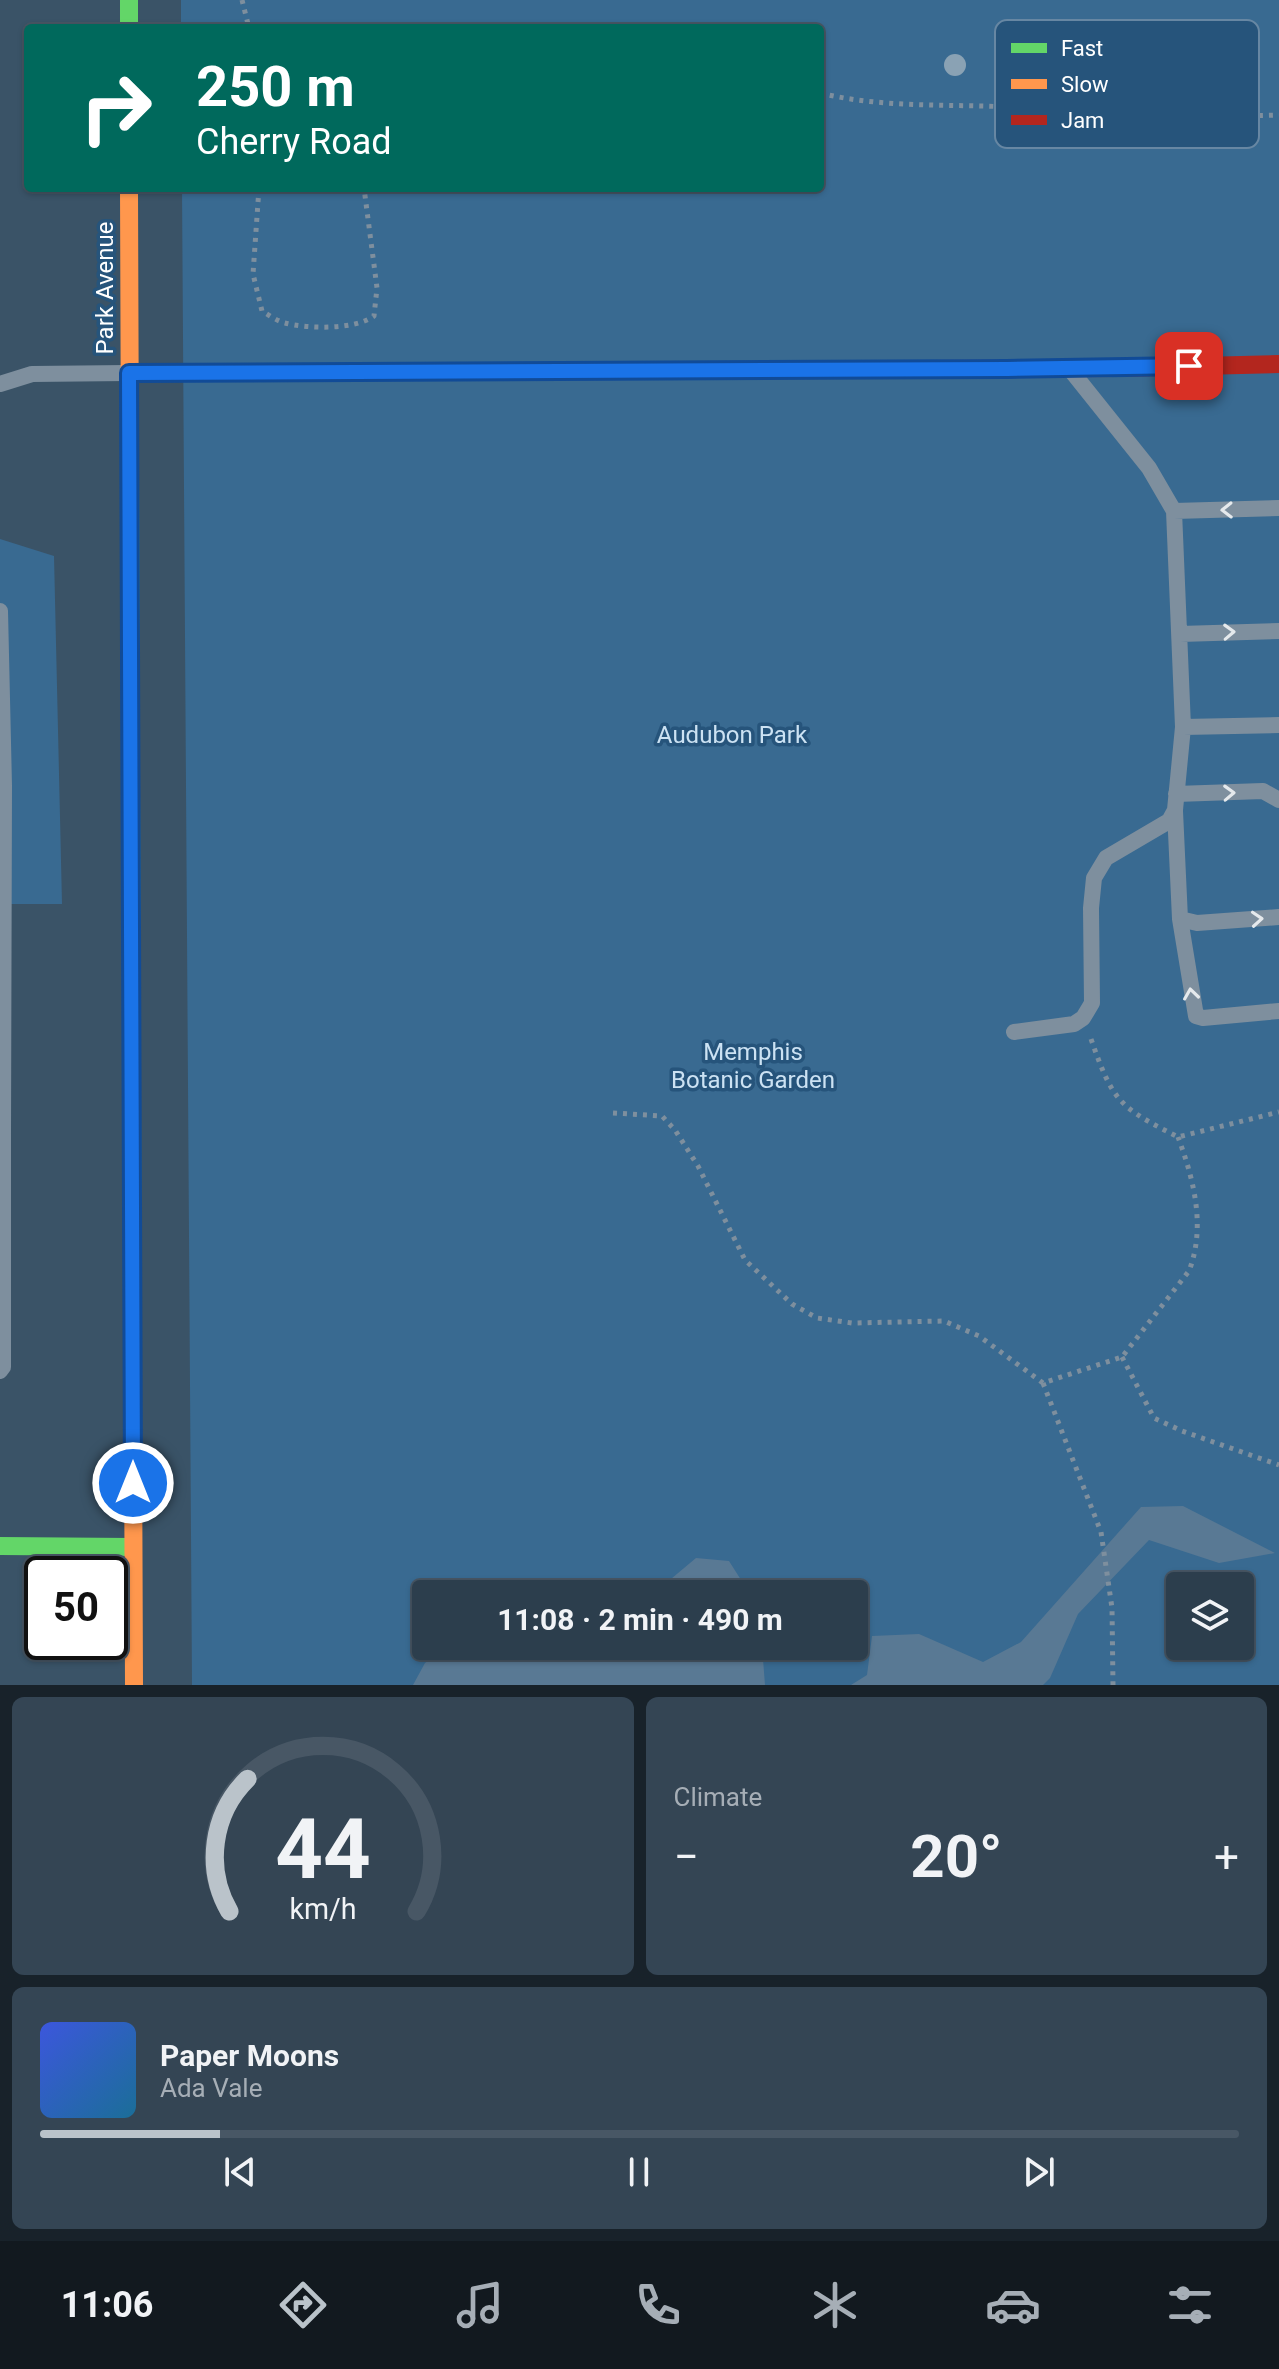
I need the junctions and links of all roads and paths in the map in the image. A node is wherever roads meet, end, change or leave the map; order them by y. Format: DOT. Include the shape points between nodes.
graph roads {
  1 [pos="129,0"];
  2 [pos="242,0"];
  3 [pos="129,24"];
  4 [pos="248,24"];
  5 [pos="824,94"];
  6 [pos="995,107"];
  7 [pos="1279,115"];
  8 [pos="1259,116"];
  9 [pos="129,192"];
  10 [pos="259,192"];
  11 [pos="365,192"];
  12 [pos="1279,364"];
  13 [pos="1070,369"];
  14 [pos="129,373"];
  15 [pos="0,384"];
  16 [pos="1279,508"];
  17 [pos="1174,511"];
  18 [pos="0,611"];
  19 [pos="1279,631"];
  20 [pos="1180,634"];
  21 [pos="1279,725"];
  22 [pos="1183,727"];
  23 [pos="1279,800"];
  24 [pos="1176,802"];
  25 [pos="1279,917"];
  26 [pos="1180,919"];
  27 [pos="1279,1011"];
  28 [pos="1083,1018"];
  29 [pos="1014,1032"];
  30 [pos="1279,1112"];
  31 [pos="613,1113"];
  32 [pos="1,1134"];
  33 [pos="1178,1137"];
  34 [pos="1122,1357"];
  35 [pos="0,1371"];
  36 [pos="1043,1383"];
  37 [pos="1279,1465"];
  38 [pos="0,1546"];
  39 [pos="133,1547"];
  40 [pos="134,1685"];
  41 [pos="1113,1685"];
  1 -- 3 [label="main road"];
  2 -- 4 [label="path"];
  5 -- 6 [label="path"];
  7 -- 8 [label="path"];
  9 -- 14 [label="main road, Park Avenue"];
  10 -- 11 [label="path" via="253,274 262,311 282,322 328,327 364,323 374,316 377,288"];
  12 -- 13 [label="main road"];
  13 -- 14 [label="main road"];
  13 -- 17 [label="lane" via="1149,468"];
  14 -- 15 [label="lane" via="32,374"];
  14 -- 39 [label="main road, Park Avenue"];
  16 -- 17 [label="lane, one-way"];
  17 -- 20 [label="lane"];
  18 -- 32 [label="lane"];
  20 -- 19 [label="lane, one-way"];
  20 -- 22 [label="lane"];
  21 -- 22 [label="lane"];
  22 -- 24 [label="lane"];
  24 -- 23 [label="lane, one-way" via="1263,791"];
  24 -- 26 [label="lane"];
  24 -- 28 [label="lane" via="1169,821 1106,858 1094,878 1092,1003"];
  26 -- 25 [label="lane, one-way" via="1197,923"];
  27 -- 26 [label="lane, one-way" via="1196,1016"];
  28 -- 29 [label="lane" via="1074,1024"];
  28 -- 33 [label="path" via="1116,1099"];
  30 -- 33 [label="path"];
  31 -- 36 [label="path" via="662,1116 698,1166 745,1260 792,1304 817,1318 852,1323 944,1321 979,1336"];
  32 -- 35 [label="lane"];
  33 -- 34 [label="path" via="1197,1201 1196,1255 1178,1287"];
  34 -- 36 [label="path"];
  34 -- 37 [label="path" via="1154,1418"];
  36 -- 41 [label="path" via="1101,1532 1112,1608"];
  38 -- 39 [label="main road"];
  39 -- 40 [label="main road, Park Avenue"];
}
